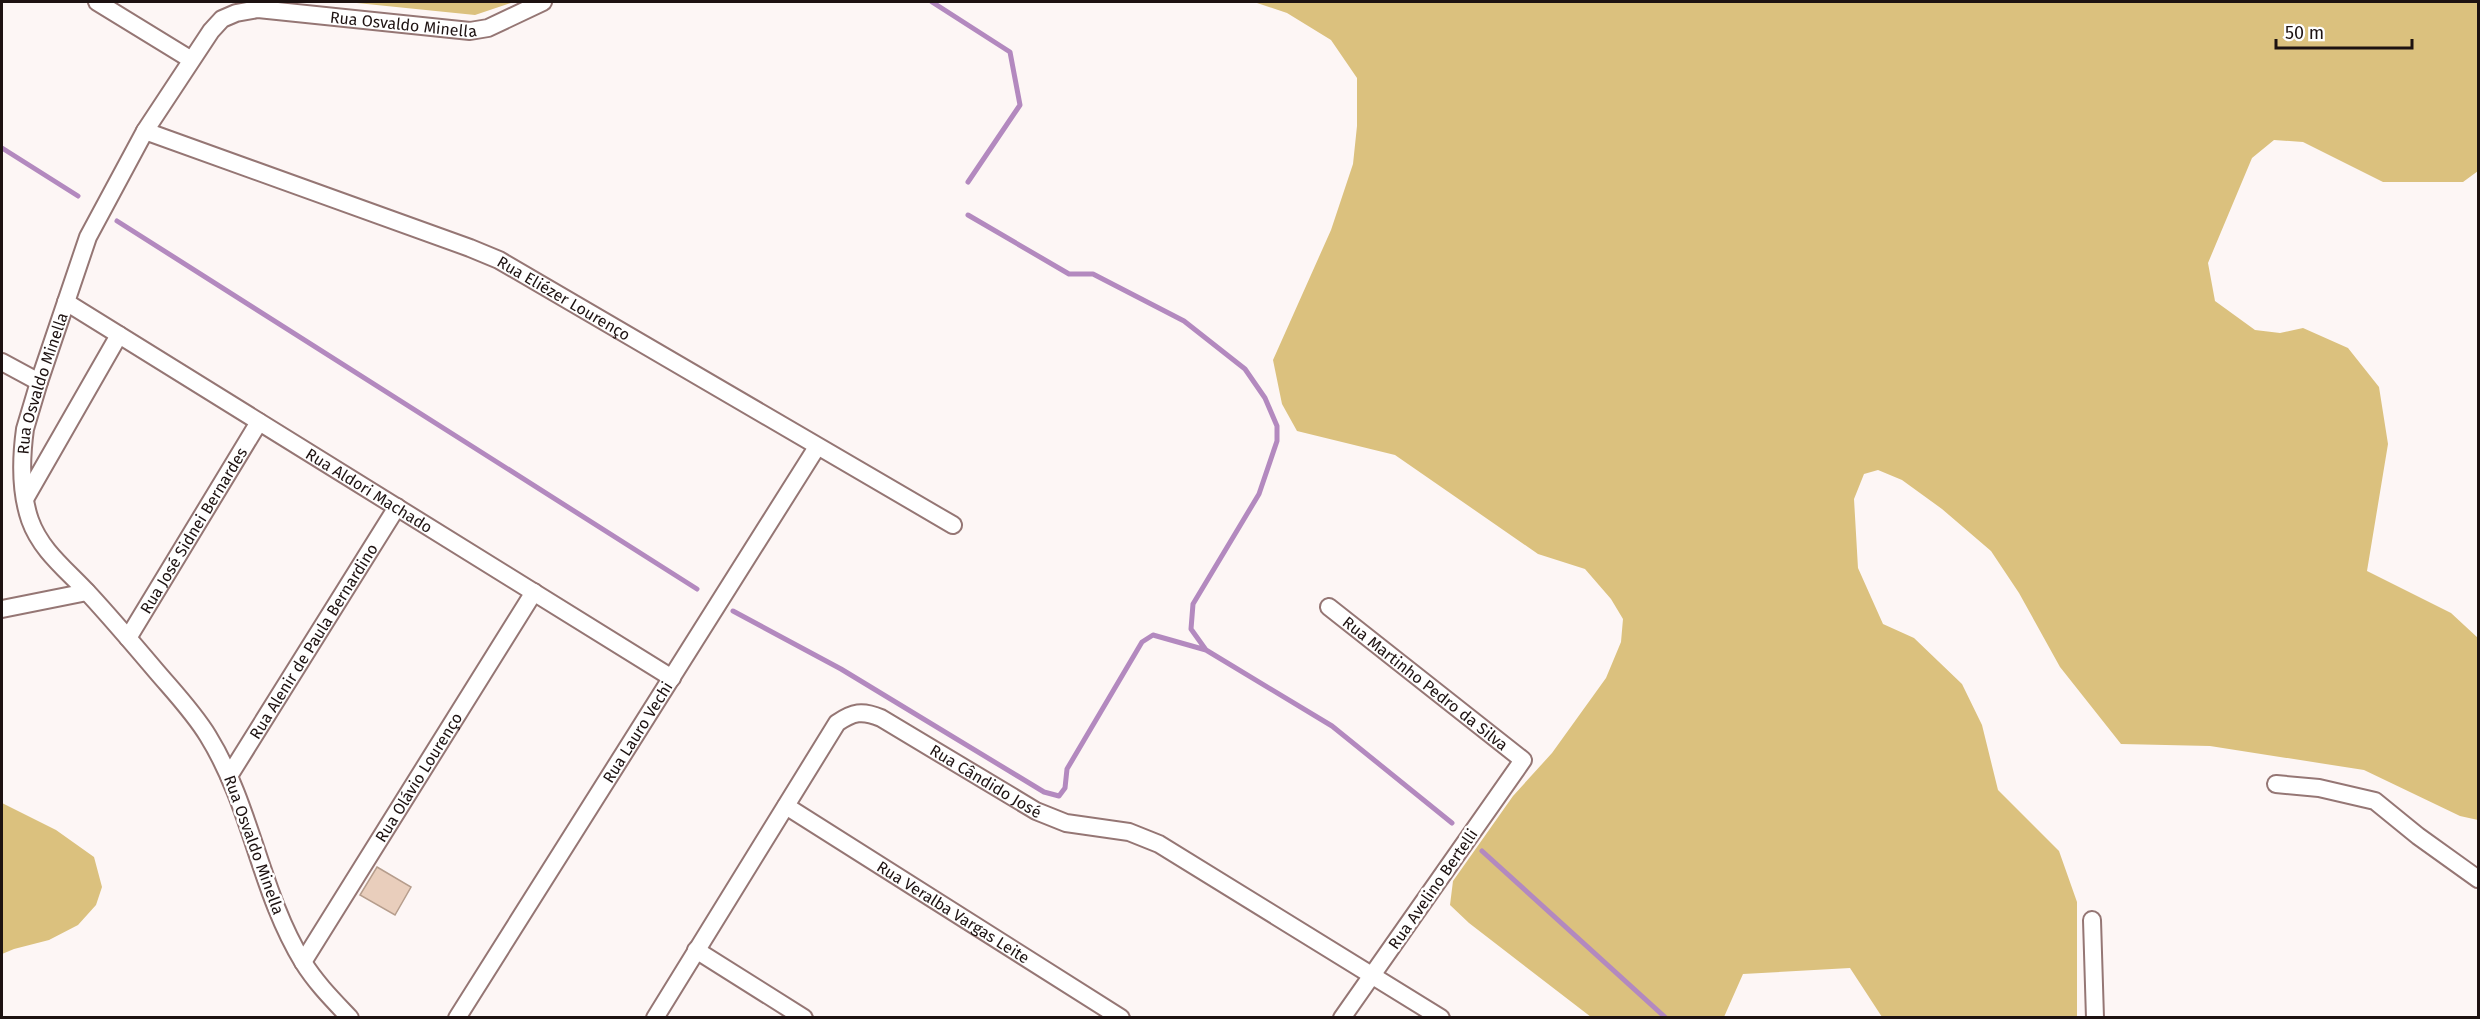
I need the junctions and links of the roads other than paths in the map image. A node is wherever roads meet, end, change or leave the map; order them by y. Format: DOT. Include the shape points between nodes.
graph roads {
  1 [pos="97,2"];
  2 [pos="543,2"];
  3 [pos="190,59"];
  4 [pos="145,131"];
  5 [pos="66,302"];
  6 [pos="119,335"];
  7 [pos="2,362"];
  8 [pos="39,382"];
  9 [pos="259,422"];
  10 [pos="817,447"];
  11 [pos="25,499"];
  12 [pos="396,507"];
  13 [pos="953,525"];
  14 [pos="87,592"];
  15 [pos="534,592"];
  16 [pos="1329,606"];
  17 [pos="2,609"];
  18 [pos="128,639"];
  19 [pos="672,678"];
  20 [pos="1523,760"];
  21 [pos="229,776"];
  22 [pos="2276,784"];
  23 [pos="786,806"];
  24 [pos="2478,879"];
  25 [pos="2092,920"];
  26 [pos="696,950"];
  27 [pos="303,962"];
  28 [pos="1372,974"];
  29 [pos="350,1017"];
  30 [pos="457,1017"];
  31 [pos="655,1017"];
  32 [pos="804,1017"];
  33 [pos="1121,1017"];
  34 [pos="1342,1017"];
  35 [pos="1441,1017"];
  36 [pos="2095,1017"];
  1 -- 3 [label="street"];
  2 -- 3 [label="street, Rua Osvaldo Minella" via="488,28 470,31 248,10 222,19"];
  3 -- 4 [label="street, Rua Osvaldo Minella"];
  4 -- 5 [label="street, Rua Osvaldo Minella" via="94,223"];
  4 -- 10 [label="street, Rua Eliézer Lourenço" via="500,260"];
  5 -- 6 [label="street, Rua Aldori Machado"];
  5 -- 8 [label="street, Rua Osvaldo Minella"];
  6 -- 9 [label="street, Rua Aldori Machado"];
  6 -- 11 [label="street"];
  7 -- 8 [label="street"];
  8 -- 11 [label="street, Rua Osvaldo Minella" via="22,450"];
  9 -- 12 [label="street, Rua Aldori Machado"];
  9 -- 18 [label="street, Rua José Sidnei Bernardes"];
  10 -- 13 [label="street, Rua Eliézer Lourenço"];
  10 -- 19 [label="street, Rua Lauro Vechi"];
  11 -- 14 [label="street, Rua Osvaldo Minella" via="30,521 44,547"];
  12 -- 15 [label="street, Rua Aldori Machado"];
  12 -- 21 [label="street, Rua Alenir de Paula Bernardino"];
  14 -- 17 [label="street"];
  14 -- 18 [label="street, Rua Osvaldo Minella"];
  15 -- 19 [label="street, Rua Aldori Machado"];
  15 -- 27 [label="street, Rua Olávio Lourenço"];
  16 -- 20 [label="street, Rua Martinho Pedro da Silva"];
  18 -- 21 [label="street, Rua Osvaldo Minella" via="201,725"];
  19 -- 30 [label="street, Rua Lauro Vechi"];
  20 -- 28 [label="street, Rua Avelino Bertelli"];
  21 -- 27 [label="street, Rua Osvaldo Minella" via="278,911"];
  22 -- 24 [label="street" via="2319,788 2375,801"];
  23 -- 26 [label="street, Rua Cândido José"];
  23 -- 28 [label="street, Rua Cândido José" via="837,723 858,711 869,713 1036,811 1066,823 1129,832 1159,844"];
  23 -- 33 [label="street, Rua Veralba Vargas Leite"];
  25 -- 36 [label="street"];
  26 -- 31 [label="street, Rua Cândido José"];
  26 -- 32 [label="street"];
  27 -- 29 [label="street, Rua Osvaldo Minella"];
  28 -- 34 [label="street, Rua Avelino Bertelli"];
  28 -- 35 [label="street, Rua Cândido José"];
}
